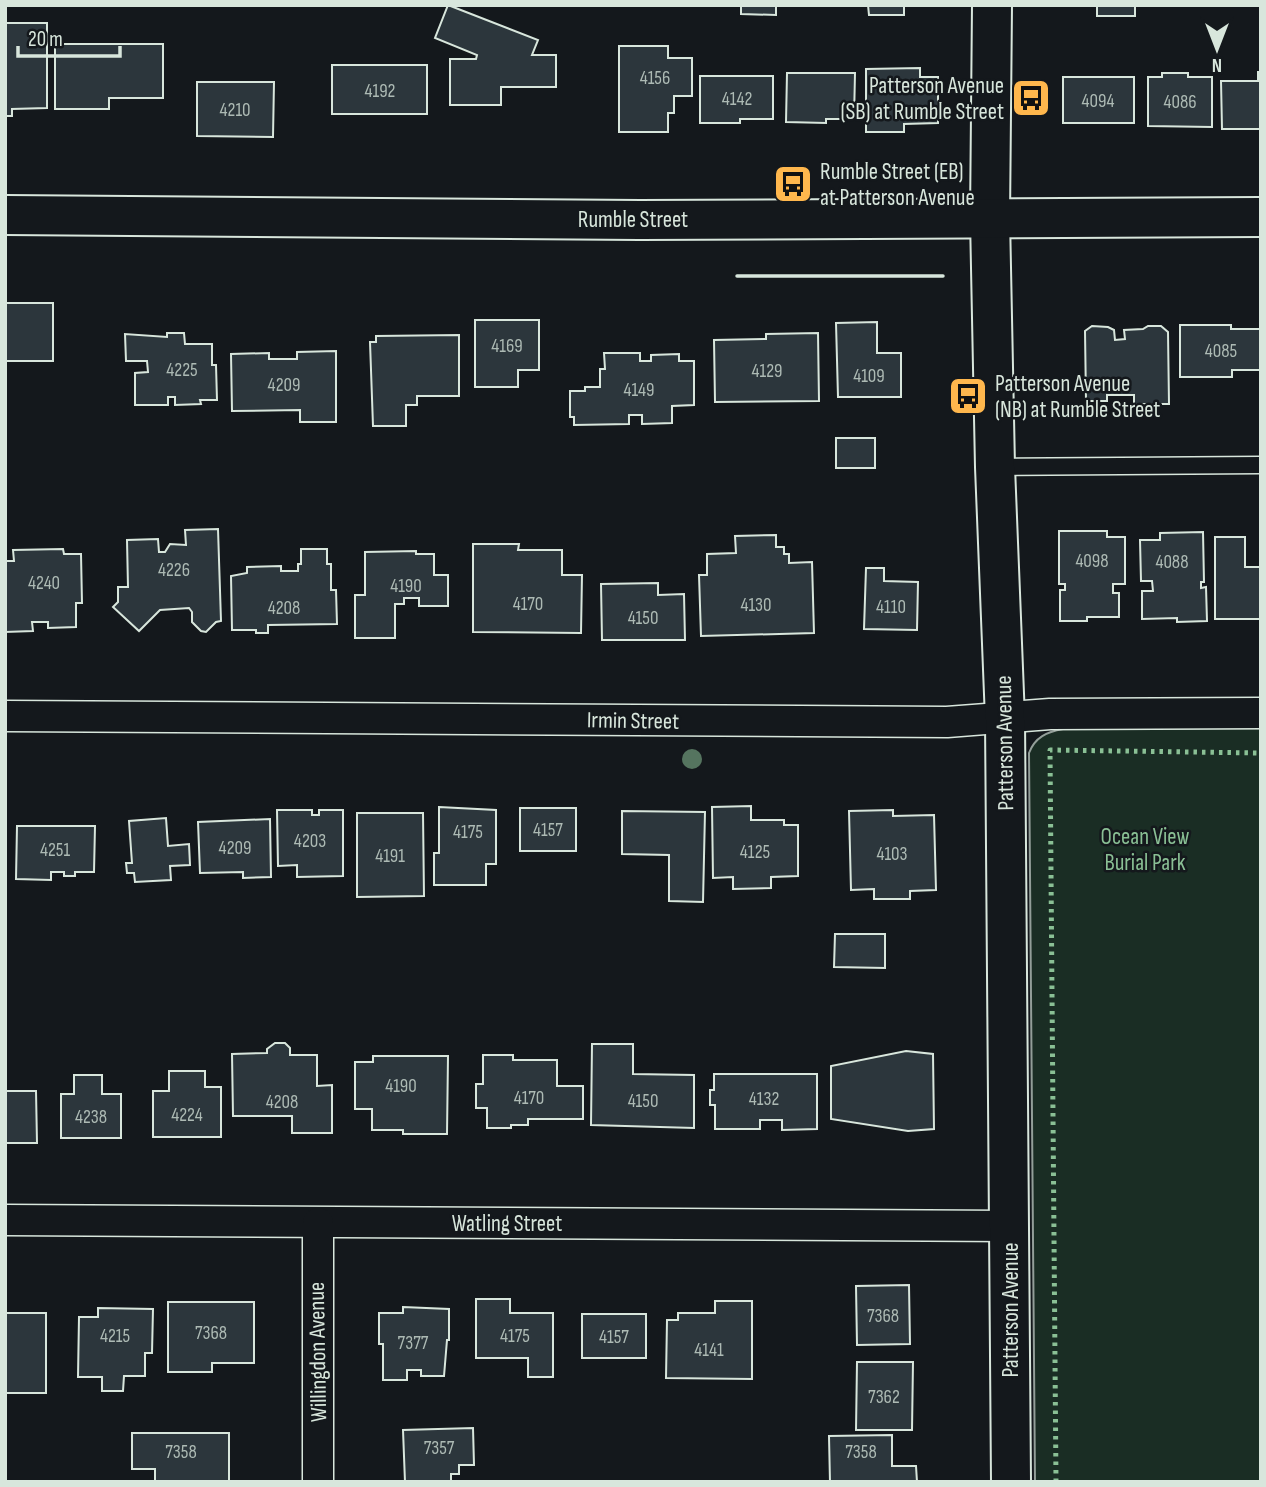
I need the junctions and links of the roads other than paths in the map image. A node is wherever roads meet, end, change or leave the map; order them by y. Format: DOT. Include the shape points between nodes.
graph roads {
  1 [pos="992,5"];
  2 [pos="5,215"];
  3 [pos="1261,217"];
  4 [pos="990,218"];
  5 [pos="1261,465"];
  6 [pos="995,467"];
  7 [pos="1261,713"];
  8 [pos="5,716"];
  9 [pos="1004,719"];
  10 [pos="5,1220"];
  11 [pos="318,1223"];
  12 [pos="1009,1226"];
  13 [pos="318,1482"];
  14 [pos="1011,1482"];
  1 -- 4 [label="street, Patterson Avenue"];
  2 -- 4 [label="street, Rumble Street"];
  3 -- 4 [label="street, Rumble Street"];
  4 -- 6 [label="street, Patterson Avenue"];
  5 -- 6 [label="lane"];
  6 -- 9 [label="street, Patterson Avenue"];
  7 -- 9 [label="street, Irmin Street" via="1050,714"];
  8 -- 9 [label="street, Irmin Street"];
  9 -- 12 [label="street, Patterson Avenue"];
  10 -- 11 [label="street, Watling Street"];
  11 -- 12 [label="street, Watling Street"];
  11 -- 13 [label="street, Willingdon Avenue"];
  12 -- 14 [label="street, Patterson Avenue"];
}
